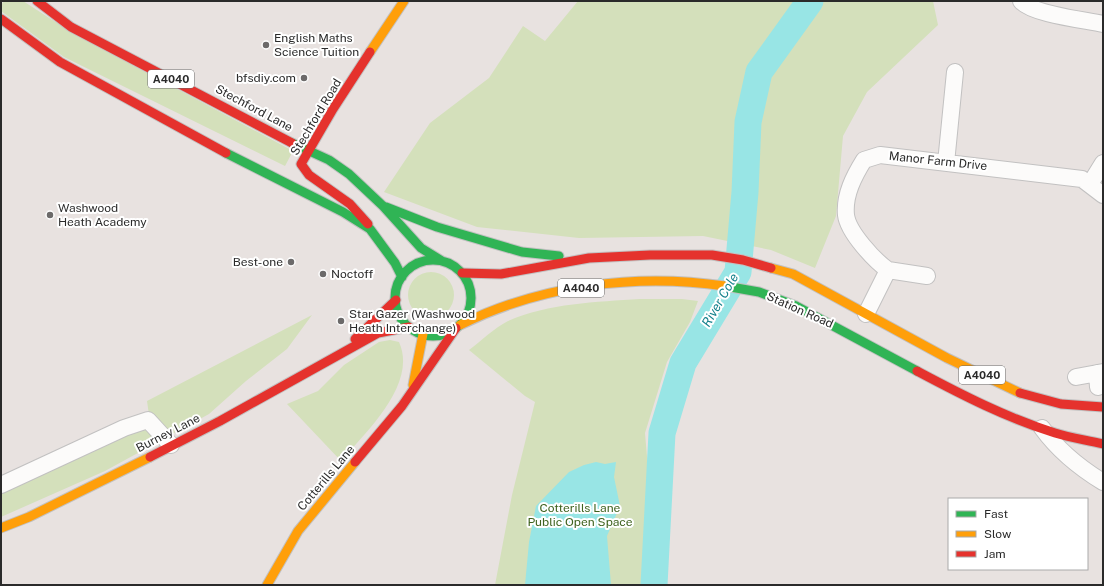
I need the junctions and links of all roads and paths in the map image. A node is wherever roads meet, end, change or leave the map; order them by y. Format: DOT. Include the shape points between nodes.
graph roads {
  1 [pos="37,1"];
  2 [pos="404,1"];
  3 [pos="1021,1"];
  4 [pos="1,19"];
  5 [pos="1103,24"];
  6 [pos="955,72"];
  7 [pos="310,149"];
  8 [pos="946,163"];
  9 [pos="1103,164"];
  10 [pos="1090,184"];
  11 [pos="1103,195"];
  12 [pos="383,206"];
  13 [pos="370,228"];
  14 [pos="589,258"];
  15 [pos="442,261"];
  16 [pos="888,270"];
  17 [pos="462,273"];
  18 [pos="927,276"];
  19 [pos="402,277"];
  20 [pos="396,300"];
  21 [pos="866,314"];
  22 [pos="409,327"];
  23 [pos="458,327"];
  24 [pos="423,334"];
  25 [pos="342,353"];
  26 [pos="1076,377"];
  27 [pos="1099,377"];
  28 [pos="412,392"];
  29 [pos="1103,406"];
  30 [pos="1047,434"];
  31 [pos="1103,444"];
  32 [pos="171,445"];
  33 [pos="1103,482"];
  34 [pos="1,485"];
  35 [pos="1,528"];
  36 [pos="267,585"];
  1 -- 7 [label="main road, Stechford Lane / A4040" via="71,27 282,138"];
  2 -- 7 [label="main road, Stechford Road" via="333,109"];
  3 -- 5 [label="street" via="1038,11"];
  4 -- 13 [label="main road" via="60,62 263,173"];
  6 -- 8 [label="street"];
  7 -- 12 [label="main road, Stechford Lane / A4040" via="349,174"];
  7 -- 13 [label="main road, Stechford Road" via="300,164 304,170 358,211"];
  8 -- 10 [label="street, Manor Farm Drive" via="1082,179"];
  8 -- 16 [label="street, Manor Farm Drive" via="880,155 864,160 854,176 847,198 846,216 855,236"];
  9 -- 10 [label="street"];
  10 -- 11 [label="street"];
  12 -- 14 [label="main road" via="437,227 522,252"];
  12 -- 15 [label="main road, Stechford Lane / A4040" via="421,248"];
  13 -- 19 [label="main road"];
  14 -- 17 [label="main road, A4040" via="501,274"];
  14 -- 21 [label="main road, Station Road / A4040" via="668,254 712,255 793,274"];
  15 -- 17 [label="main road"];
  15 -- 19 [label="main road" via="433,260 415,265"];
  16 -- 18 [label="street"];
  16 -- 21 [label="street"];
  17 -- 23 [label="main road" via="469,286 471,301 469,311"];
  19 -- 20 [label="main road" via="397,288"];
  20 -- 22 [label="main road" via="400,315"];
  20 -- 25 [label="main road, Burney Lane"];
  21 -- 29 [label="main road, A4040" via="946,358 1014,391 1061,404"];
  22 -- 24 [label="main road"];
  22 -- 25 [label="main road, Burney Lane" via="378,333"];
  23 -- 24 [label="main road" via="440,335"];
  23 -- 28 [label="main road, Cotterills Lane"];
  23 -- 30 [label="main road, Station Road / A4040" via="522,299 568,290 618,282 708,282 761,292 844,329 972,400"];
  24 -- 28 [label="main road, Cotterills Lane"];
  25 -- 32 [label="main road, Burney Lane" via="220,421"];
  26 -- 27 [label="street"];
  28 -- 36 [label="main road, Cotterills Lane" via="298,531"];
  30 -- 31 [label="main road, A4040"];
  30 -- 33 [label="street, Station Road" via="1088,473"];
  32 -- 34 [label="street" via="148,420 124,428"];
  32 -- 35 [label="main road, Burney Lane" via="79,493"];
}
